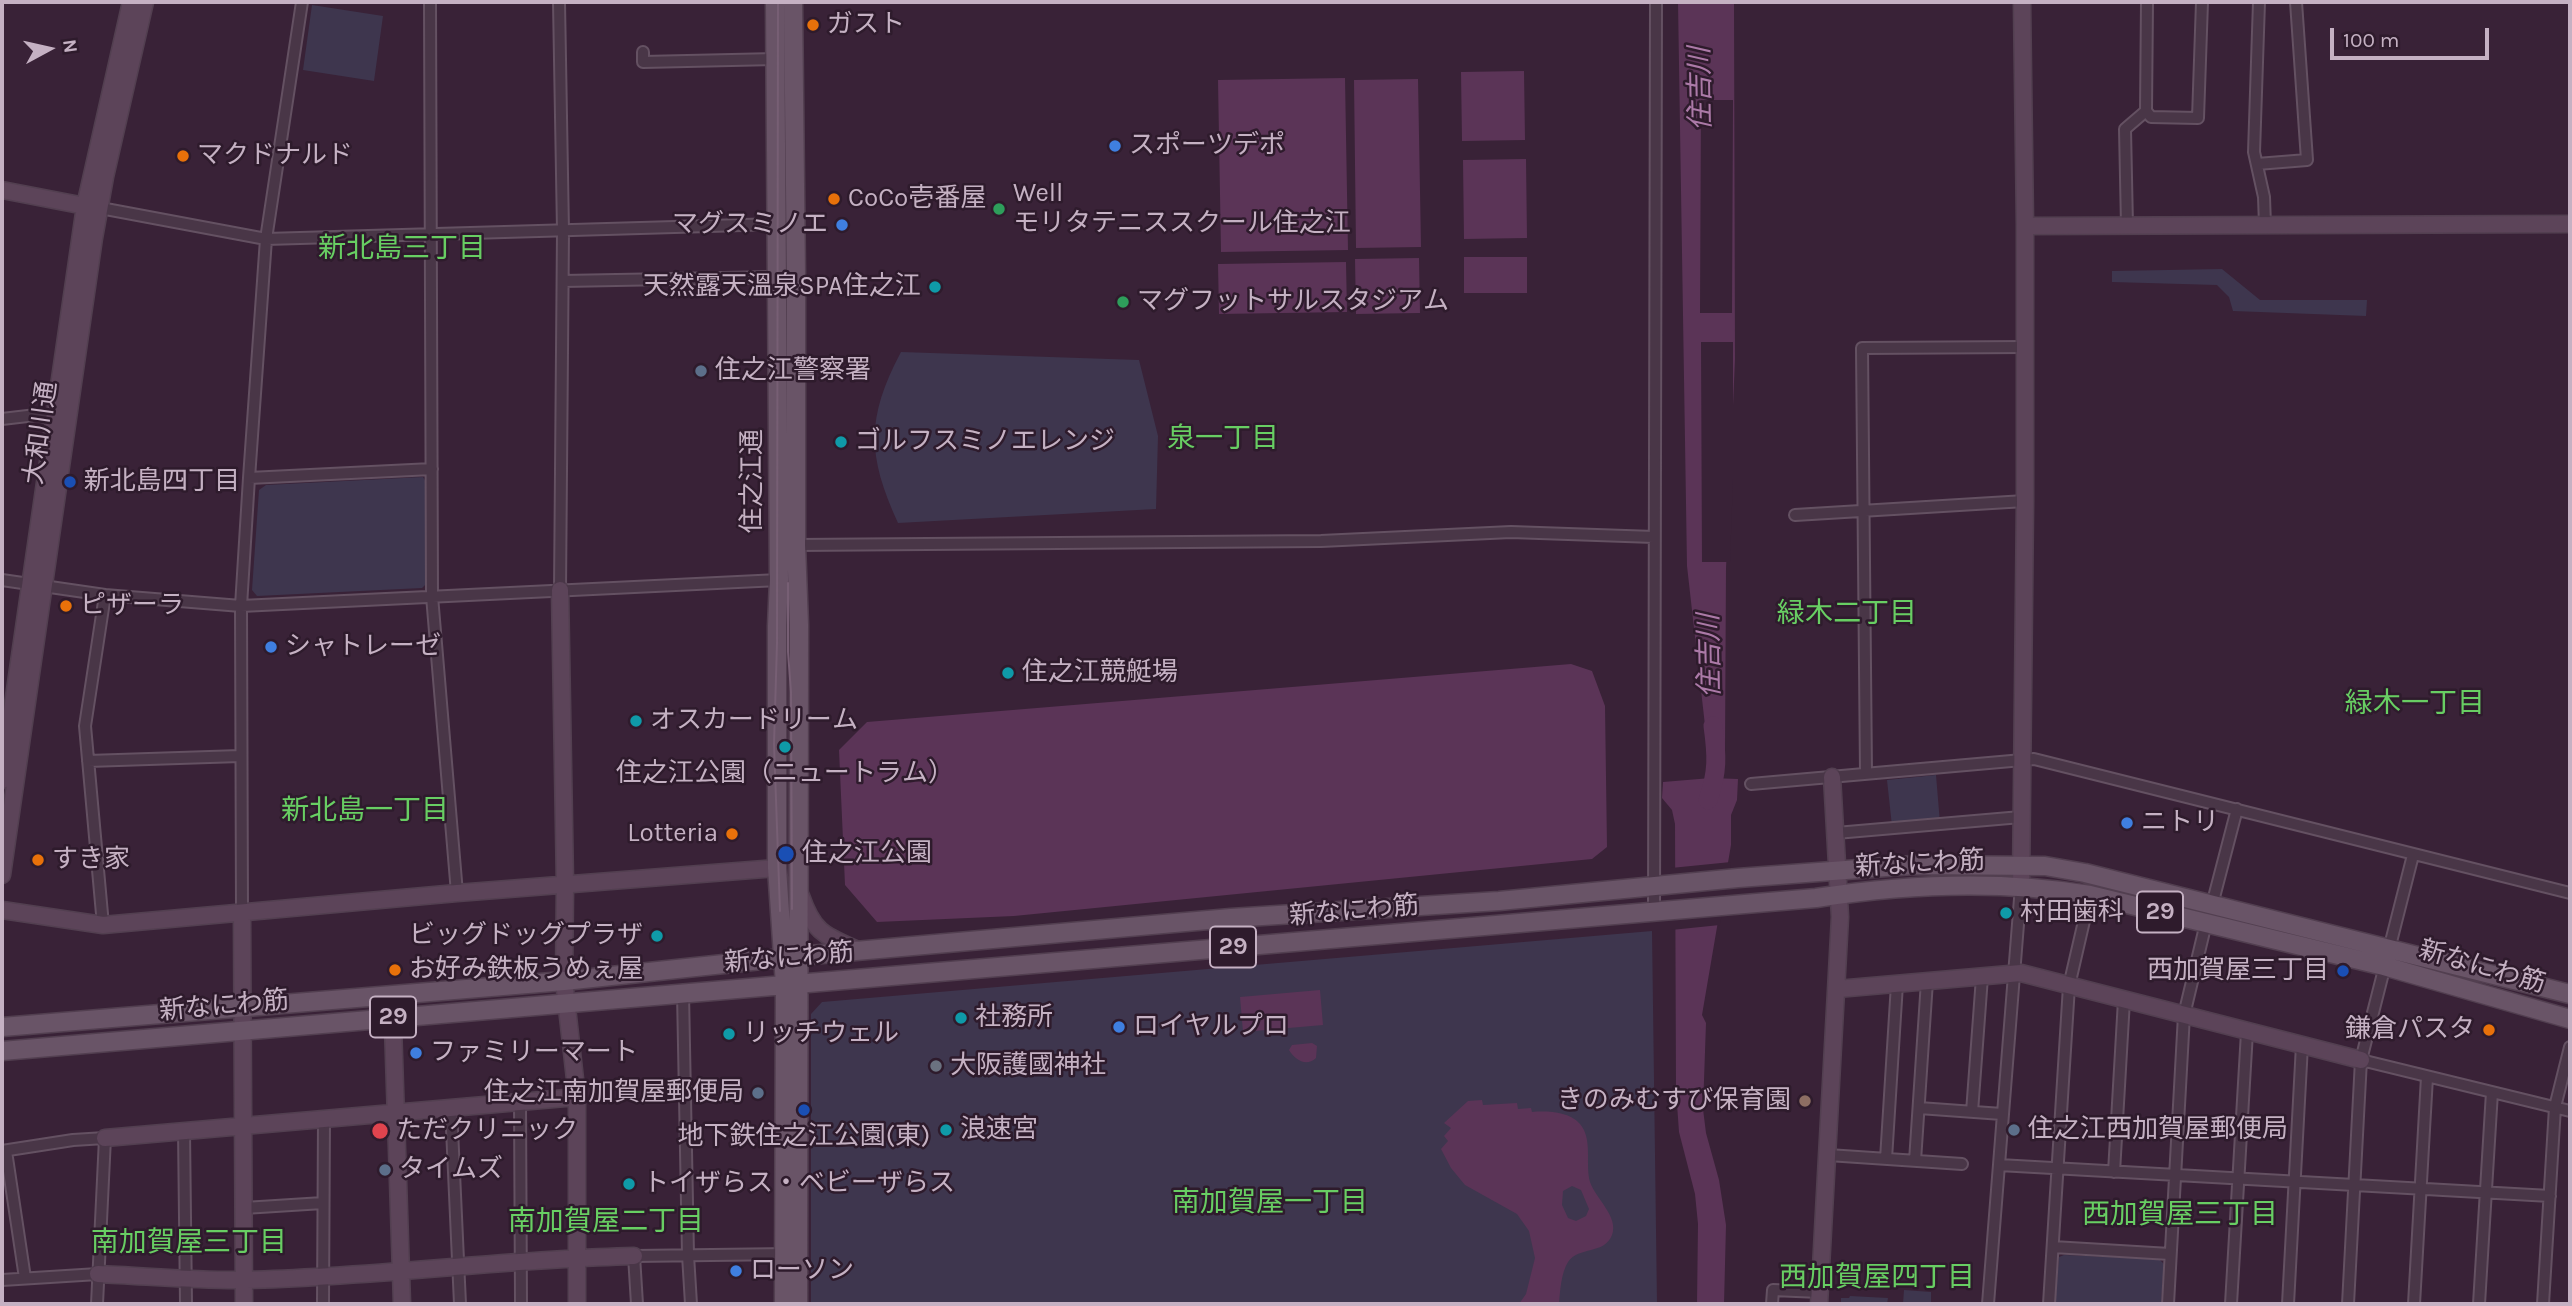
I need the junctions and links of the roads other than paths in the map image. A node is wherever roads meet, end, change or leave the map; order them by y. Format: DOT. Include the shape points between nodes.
graph roads {
  1 [pos="131,2"];
  2 [pos="145,2"];
  3 [pos="302,2"];
  4 [pos="430,2"];
  5 [pos="559,2"];
  6 [pos="775,2"];
  7 [pos="793,2"];
  8 [pos="1656,2"];
  9 [pos="2022,2"];
  10 [pos="2147,2"];
  11 [pos="2202,2"];
  12 [pos="2259,2"];
  13 [pos="2296,2"];
  14 [pos="643,52"];
  15 [pos="776,59"];
  16 [pos="2146,111"];
  17 [pos="2257,164"];
  18 [pos="2,190"];
  19 [pos="92,207"];
  20 [pos="777,224"];
  21 [pos="2570,224"];
  22 [pos="2265,225"];
  23 [pos="2025,226"];
  24 [pos="2127,226"];
  25 [pos="563,231"];
  26 [pos="429,233"];
  27 [pos="266,239"];
  28 [pos="777,277"];
  29 [pos="563,281"];
  30 [pos="2025,347"];
  31 [pos="2,419"];
  32 [pos="54,419"];
  33 [pos="432,469"];
  34 [pos="249,478"];
  35 [pos="2025,501"];
  36 [pos="1863,510"];
  37 [pos="1795,515"];
  38 [pos="1654,537"];
  39 [pos="796,545"];
  40 [pos="2,580"];
  41 [pos="779,580"];
  42 [pos="37,584"];
  43 [pos="560,590"];
  44 [pos="105,595"];
  45 [pos="432,596"];
  46 [pos="241,606"];
  47 [pos="240,757"];
  48 [pos="2022,760"];
  49 [pos="88,761"];
  50 [pos="1866,774"];
  51 [pos="1832,776"];
  52 [pos="2,780"];
  53 [pos="1751,784"];
  54 [pos="2237,809"];
  55 [pos="2021,817"];
  56 [pos="1836,834"];
  57 [pos="2413,855"];
  58 [pos="2021,866"];
  59 [pos="777,868"];
  60 [pos="1839,872"];
  61 [pos="2,875"];
  62 [pos="565,885"];
  63 [pos="1660,886"];
  64 [pos="2021,886"];
  65 [pos="799,890"];
  66 [pos="457,893"];
  67 [pos="2570,893"];
  68 [pos="1840,894"];
  69 [pos="2090,895"];
  70 [pos="2212,905"];
  71 [pos="2,910"];
  72 [pos="1661,910"];
  73 [pos="242,913"];
  74 [pos="2206,923"];
  75 [pos="103,925"];
  76 [pos="861,951"];
  77 [pos="791,958"];
  78 [pos="2386,958"];
  79 [pos="2013,974"];
  80 [pos="1982,977"];
  81 [pos="564,981"];
  82 [pos="1927,981"];
  83 [pos="792,984"];
  84 [pos="1897,984"];
  85 [pos="2069,986"];
  86 [pos="1837,989"];
  87 [pos="683,993"];
  88 [pos="2570,994"];
  89 [pos="392,995"];
  90 [pos="2124,1000"];
  91 [pos="566,1004"];
  92 [pos="243,1008"];
  93 [pos="2183,1015"];
  94 [pos="394,1017"];
  95 [pos="2570,1019"];
  96 [pos="2,1027"];
  97 [pos="243,1031"];
  98 [pos="2247,1032"];
  99 [pos="2302,1045"];
  100 [pos="2570,1047"];
  101 [pos="2,1051"];
  102 [pos="2361,1060"];
  103 [pos="2427,1077"];
  104 [pos="2491,1092"];
  105 [pos="577,1097"];
  106 [pos="520,1101"];
  107 [pos="2555,1107"];
  108 [pos="451,1108"];
  109 [pos="1919,1108"];
  110 [pos="2570,1111"];
  111 [pos="1972,1112"];
  112 [pos="396,1113"];
  113 [pos="2002,1114"];
  114 [pos="324,1119"];
  115 [pos="243,1126"];
  116 [pos="184,1131"];
  117 [pos="105,1138"];
  118 [pos="4,1151"];
  119 [pos="1828,1154"];
  120 [pos="1886,1159"];
  121 [pos="1915,1161"];
  122 [pos="1962,1164"];
  123 [pos="1998,1165"];
  124 [pos="2058,1168"];
  125 [pos="2114,1171"];
  126 [pos="2175,1175"];
  127 [pos="2239,1179"];
  128 [pos="2294,1182"];
  129 [pos="2354,1185"];
  130 [pos="2421,1188"];
  131 [pos="2486,1192"];
  132 [pos="2550,1196"];
  133 [pos="323,1203"];
  134 [pos="244,1208"];
  135 [pos="2053,1247"];
  136 [pos="792,1254"];
  137 [pos="2170,1254"];
  138 [pos="688,1255"];
  139 [pos="634,1256"];
  140 [pos="578,1257"];
  141 [pos="520,1261"];
  142 [pos="458,1266"];
  143 [pos="401,1271"];
  144 [pos="98,1274"];
  145 [pos="323,1276"];
  146 [pos="186,1277"];
  147 [pos="25,1278"];
  148 [pos="2,1280"];
  149 [pos="244,1280"];
  150 [pos="1820,1298"];
  151 [pos="97,1304"];
  152 [pos="186,1304"];
  153 [pos="244,1304"];
  154 [pos="323,1304"];
  155 [pos="402,1304"];
  156 [pos="460,1304"];
  157 [pos="521,1304"];
  158 [pos="578,1304"];
  159 [pos="637,1304"];
  160 [pos="691,1304"];
  161 [pos="784,1304"];
  162 [pos="798,1304"];
  163 [pos="1772,1304"];
  164 [pos="1988,1304"];
  165 [pos="2049,1304"];
  166 [pos="2168,1304"];
  167 [pos="2231,1304"];
  168 [pos="2288,1304"];
  169 [pos="2348,1304"];
  170 [pos="2414,1304"];
  171 [pos="2479,1304"];
  172 [pos="2543,1304"];
  1 -- 19 [label="street, 大和川通"];
  2 -- 19 [label="street, 大和川通"];
  3 -- 27 [label="street"];
  4 -- 26 [label="street"];
  5 -- 25 [label="street"];
  6 -- 15 [label="main road, 住之江通"];
  7 -- 39 [label="main road, 住之江通"];
  8 -- 38 [label="street"];
  9 -- 23 [label="street"];
  10 -- 16 [label="street"];
  11 -- 16 [label="street" via="2198,118 2151,117"];
  12 -- 17 [label="street"];
  13 -- 17 [label="street" via="2307,160"];
  14 -- 15 [label="street" via="643,62"];
  15 -- 20 [label="main road, 住之江通"];
  16 -- 24 [label="street" via="2125,129"];
  17 -- 22 [label="street"];
  18 -- 19 [label="street"];
  19 -- 27 [label="street"];
  19 -- 32 [label="street, 大和川通"];
  19 -- 42 [label="street, 大和川通"];
  20 -- 25 [label="street"];
  20 -- 28 [label="main road, 住之江通"];
  21 -- 22 [label="street"];
  22 -- 24 [label="street"];
  23 -- 24 [label="street"];
  23 -- 30 [label="street"];
  25 -- 26 [label="street"];
  25 -- 29 [label="street"];
  26 -- 27 [label="street"];
  26 -- 33 [label="street"];
  27 -- 34 [label="street"];
  28 -- 29 [label="street"];
  28 -- 41 [label="main road, 住之江通"];
  29 -- 43 [label="street"];
  30 -- 35 [label="street"];
  30 -- 36 [label="street" via="1862,348"];
  31 -- 32 [label="street" via="36,415"];
  32 -- 42 [label="street, 大和川通"];
  33 -- 34 [label="street"];
  33 -- 45 [label="street"];
  34 -- 46 [label="street"];
  35 -- 36 [label="street"];
  35 -- 48 [label="street"];
  36 -- 37 [label="street"];
  36 -- 50 [label="street"];
  38 -- 39 [label="street" via="1511,532 1294,541"];
  38 -- 63 [label="street"];
  39 -- 65 [label="main road, 住之江通"];
  40 -- 42 [label="street"];
  41 -- 43 [label="street"];
  41 -- 59 [label="main road, 住之江通"];
  42 -- 44 [label="street"];
  42 -- 52 [label="street, 大和川通"];
  42 -- 61 [label="street, 大和川通"];
  43 -- 45 [label="street"];
  43 -- 62 [label="street"];
  44 -- 46 [label="street"];
  44 -- 49 [label="street" via="85,726"];
  45 -- 46 [label="street"];
  45 -- 66 [label="street"];
  46 -- 47 [label="street"];
  47 -- 49 [label="street"];
  47 -- 73 [label="street"];
  48 -- 50 [label="street"];
  48 -- 54 [label="street" via="2034,759"];
  48 -- 55 [label="street"];
  49 -- 75 [label="street"];
  50 -- 51 [label="street"];
  51 -- 53 [label="street"];
  51 -- 56 [label="street"];
  54 -- 57 [label="street"];
  54 -- 70 [label="street"];
  55 -- 56 [label="street"];
  55 -- 58 [label="street"];
  56 -- 60 [label="street"];
  57 -- 67 [label="street"];
  57 -- 78 [label="street"];
  58 -- 60 [label="main road, 新なにわ筋 / 29" via="1913,866"];
  58 -- 64 [label="street"];
  58 -- 70 [label="main road, 新なにわ筋 / 29" via="2085,873"];
  59 -- 62 [label="street"];
  59 -- 77 [label="main road, 住之江通"];
  60 -- 63 [label="main road, 新なにわ筋 / 29"];
  60 -- 68 [label="street"];
  62 -- 66 [label="street"];
  62 -- 81 [label="street"];
  63 -- 72 [label="street"];
  63 -- 76 [label="main road, 新なにわ筋 / 29"];
  64 -- 68 [label="main road, 新なにわ筋 / 29"];
  64 -- 69 [label="main road, 新なにわ筋 / 29"];
  64 -- 79 [label="street"];
  65 -- 76 [label="street" via="807,915 824,935"];
  65 -- 77 [label="main road, 住之江通"];
  66 -- 73 [label="street"];
  68 -- 72 [label="main road, 新なにわ筋 / 29"];
  68 -- 86 [label="street"];
  69 -- 74 [label="main road, 新なにわ筋 / 29"];
  69 -- 85 [label="street"];
  70 -- 78 [label="main road, 新なにわ筋 / 29"];
  71 -- 75 [label="street"];
  72 -- 83 [label="main road, 新なにわ筋 / 29"];
  73 -- 75 [label="street"];
  73 -- 92 [label="street"];
  74 -- 78 [label="main road, 新なにわ筋 / 29"];
  74 -- 93 [label="street"];
  76 -- 77 [label="main road, 新なにわ筋 / 29"];
  77 -- 81 [label="main road, 新なにわ筋 / 29"];
  77 -- 83 [label="main road"];
  78 -- 88 [label="main road, 新なにわ筋 / 29"];
  78 -- 95 [label="main road, 新なにわ筋 / 29"];
  78 -- 102 [label="street"];
  79 -- 80 [label="street"];
  79 -- 85 [label="street"];
  79 -- 113 [label="street"];
  80 -- 82 [label="street"];
  80 -- 111 [label="street"];
  81 -- 89 [label="main road, 新なにわ筋 / 29"];
  81 -- 91 [label="street"];
  82 -- 84 [label="street"];
  82 -- 109 [label="street"];
  83 -- 87 [label="main road, 新なにわ筋 / 29"];
  83 -- 136 [label="main road"];
  84 -- 86 [label="street"];
  84 -- 120 [label="street"];
  85 -- 90 [label="street"];
  85 -- 124 [label="street"];
  86 -- 119 [label="street"];
  87 -- 91 [label="main road, 新なにわ筋 / 29"];
  87 -- 138 [label="street"];
  89 -- 92 [label="main road, 新なにわ筋 / 29"];
  89 -- 94 [label="street"];
  90 -- 93 [label="street"];
  90 -- 125 [label="street"];
  91 -- 94 [label="main road, 新なにわ筋 / 29"];
  91 -- 105 [label="street"];
  92 -- 96 [label="main road, 新なにわ筋 / 29"];
  92 -- 97 [label="street"];
  93 -- 98 [label="street"];
  93 -- 126 [label="street"];
  94 -- 97 [label="main road, 新なにわ筋 / 29"];
  94 -- 112 [label="street"];
  97 -- 101 [label="main road, 新なにわ筋 / 29"];
  97 -- 115 [label="street"];
  98 -- 99 [label="street"];
  98 -- 127 [label="street"];
  99 -- 102 [label="street"];
  99 -- 128 [label="street"];
  100 -- 107 [label="street"];
  102 -- 103 [label="street"];
  102 -- 129 [label="street"];
  103 -- 104 [label="street"];
  103 -- 130 [label="street"];
  104 -- 107 [label="street"];
  104 -- 131 [label="street"];
  105 -- 106 [label="street"];
  105 -- 140 [label="street"];
  106 -- 108 [label="street"];
  106 -- 141 [label="street"];
  107 -- 110 [label="street"];
  107 -- 132 [label="street"];
  108 -- 112 [label="street"];
  108 -- 142 [label="street"];
  109 -- 111 [label="street"];
  109 -- 121 [label="street"];
  111 -- 113 [label="street"];
  112 -- 114 [label="street"];
  112 -- 143 [label="street"];
  113 -- 123 [label="street"];
  114 -- 115 [label="street"];
  114 -- 133 [label="street"];
  115 -- 116 [label="street"];
  115 -- 134 [label="street"];
  116 -- 117 [label="street"];
  116 -- 146 [label="street"];
  117 -- 118 [label="street"];
  117 -- 144 [label="street"];
  118 -- 147 [label="street"];
  119 -- 120 [label="street"];
  119 -- 150 [label="street"];
  120 -- 121 [label="street"];
  121 -- 122 [label="street"];
  123 -- 124 [label="street"];
  123 -- 164 [label="street"];
  124 -- 125 [label="street"];
  124 -- 135 [label="street"];
  125 -- 126 [label="street"];
  126 -- 127 [label="street"];
  126 -- 137 [label="street"];
  127 -- 128 [label="street"];
  127 -- 167 [label="street"];
  128 -- 129 [label="street"];
  128 -- 168 [label="street"];
  129 -- 130 [label="street"];
  129 -- 169 [label="street"];
  130 -- 131 [label="street"];
  130 -- 170 [label="street"];
  131 -- 132 [label="street"];
  131 -- 171 [label="street"];
  132 -- 172 [label="street"];
  133 -- 134 [label="street"];
  133 -- 145 [label="street"];
  134 -- 149 [label="street"];
  135 -- 137 [label="street"];
  135 -- 165 [label="street"];
  136 -- 138 [label="street"];
  136 -- 161 [label="main road"];
  136 -- 162 [label="main road"];
  137 -- 166 [label="street"];
  138 -- 139 [label="street"];
  138 -- 160 [label="street"];
  139 -- 140 [label="street"];
  139 -- 159 [label="street"];
  140 -- 141 [label="street"];
  140 -- 158 [label="street"];
  141 -- 142 [label="street"];
  141 -- 157 [label="street"];
  142 -- 143 [label="street"];
  142 -- 156 [label="street"];
  143 -- 145 [label="street"];
  143 -- 155 [label="street"];
  144 -- 146 [label="street"];
  144 -- 147 [label="street"];
  144 -- 151 [label="street"];
  145 -- 149 [label="street"];
  145 -- 154 [label="street"];
  146 -- 149 [label="street"];
  146 -- 152 [label="street"];
  147 -- 148 [label="street"];
  149 -- 153 [label="street"];
  150 -- 163 [label="street" via="1773,1290"];
}
